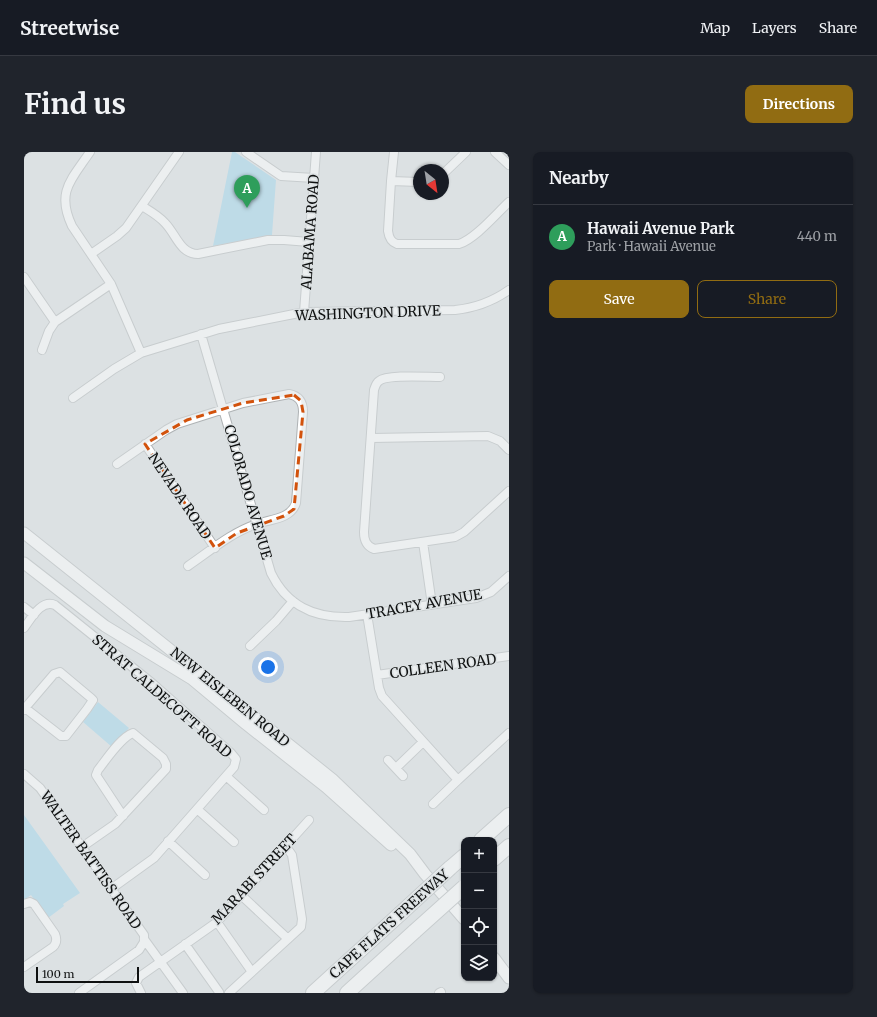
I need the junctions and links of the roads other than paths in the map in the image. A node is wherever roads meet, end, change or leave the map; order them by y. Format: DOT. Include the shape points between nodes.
graph roads {
  1 [pos="90,152"];
  2 [pos="179,152"];
  3 [pos="246,152"];
  4 [pos="316,152"];
  5 [pos="394,152"];
  6 [pos="466,152"];
  7 [pos="495,152"];
  8 [pos="509,165"];
  9 [pos="449,168"];
  10 [pos="314,178"];
  11 [pos="391,181"];
  12 [pos="413,182"];
  13 [pos="509,202"];
  14 [pos="142,206"];
  15 [pos="309,242"];
  16 [pos="91,254"];
  17 [pos="24,277"];
  18 [pos="111,284"];
  19 [pos="509,290"];
  20 [pos="304,312"];
  21 [pos="55,322"];
  22 [pos="201,334"];
  23 [pos="42,350"];
  24 [pos="141,353"];
  25 [pos="440,376"];
  26 [pos="73,398"];
  27 [pos="224,410"];
  28 [pos="371,438"];
  29 [pos="145,444"];
  30 [pos="509,450"];
  31 [pos="117,464"];
  32 [pos="509,491"];
  33 [pos="257,524"];
  34 [pos="24,533"];
  35 [pos="423,542"];
  36 [pos="215,548"];
  37 [pos="24,563"];
  38 [pos="188,566"];
  39 [pos="509,576"];
  40 [pos="292,602"];
  41 [pos="432,605"];
  42 [pos="24,607"];
  43 [pos="367,614"];
  44 [pos="34,616"];
  45 [pos="333,617"];
  46 [pos="24,628"];
  47 [pos="250,646"];
  48 [pos="509,656"];
  49 [pos="377,675"];
  50 [pos="25,709"];
  51 [pos="509,733"];
  52 [pos="423,742"];
  53 [pos="388,760"];
  54 [pos="396,768"];
  55 [pos="24,774"];
  56 [pos="226,776"];
  57 [pos="403,776"];
  58 [pos="458,780"];
  59 [pos="433,804"];
  60 [pos="197,809"];
  61 [pos="264,810"];
  62 [pos="509,815"];
  63 [pos="123,816"];
  64 [pos="309,820"];
  65 [pos="484,837"];
  66 [pos="168,841"];
  67 [pos="234,842"];
  68 [pos="285,845"];
  69 [pos="509,846"];
  70 [pos="82,847"];
  71 [pos="497,856"];
  72 [pos="461,859"];
  73 [pos="425,874"];
  74 [pos="206,875"];
  75 [pos="111,889"];
  76 [pos="461,890"];
  77 [pos="241,895"];
  78 [pos="24,904"];
  79 [pos="461,916"];
  80 [pos="217,922"];
  81 [pos="144,939"];
  82 [pos="288,939"];
  83 [pos="186,944"];
  84 [pos="160,962"];
  85 [pos="497,962"];
  86 [pos="24,967"];
  87 [pos="252,972"];
  88 [pos="509,978"];
  89 [pos="139,992"];
  90 [pos="219,992"];
  91 [pos="79,993"];
  92 [pos="183,993"];
  93 [pos="229,993"];
  94 [pos="313,993"];
  95 [pos="347,993"];
  1 -- 16 [label="street" via="69,183 65,200 68,218"];
  2 -- 14 [label="street"];
  3 -- 10 [label="street" via="282,176"];
  4 -- 10 [label="street, ALABAMA ROAD"];
  5 -- 11 [label="street"];
  6 -- 9 [label="street"];
  7 -- 8 [label="street"];
  10 -- 15 [label="street, ALABAMA ROAD"];
  11 -- 12 [label="street"];
  11 -- 13 [label="street" via="388,231 391,240 398,244 459,244 474,236"];
  14 -- 15 [label="street" via="162,219 184,250 193,254 268,240"];
  14 -- 16 [label="street" via="123,232"];
  15 -- 20 [label="street, ALABAMA ROAD"];
  16 -- 18 [label="street"];
  17 -- 21 [label="street"];
  18 -- 21 [label="street"];
  18 -- 24 [label="street"];
  19 -- 20 [label="street, WASHINGTON DRIVE" via="496,299 469,309"];
  20 -- 22 [label="street, WASHINGTON DRIVE"];
  21 -- 23 [label="street"];
  22 -- 24 [label="street, WASHINGTON DRIVE"];
  22 -- 27 [label="street, COLORADO AVENUE"];
  24 -- 26 [label="street, WASHINGTON DRIVE"];
  25 -- 28 [label="street" via="384,378 379,381 374,390"];
  27 -- 29 [label="street" via="177,424"];
  27 -- 33 [label="street, COLORADO AVENUE"];
  27 -- 33 [label="street" via="243,403 289,394 298,398 303,406 296,503 284,516"];
  28 -- 30 [label="street" via="488,436 500,440"];
  28 -- 35 [label="street" via="365,542 374,549"];
  29 -- 31 [label="street"];
  29 -- 36 [label="street, NEVADA ROAD"];
  32 -- 35 [label="street" via="460,535"];
  33 -- 36 [label="street"];
  33 -- 40 [label="street, COLORADO AVENUE" via="271,573"];
  34 -- 73 [label="main road, NEW EISLEBEN ROAD" via="332,779 410,854"];
  35 -- 41 [label="street"];
  36 -- 38 [label="street"];
  37 -- 73 [label="main road, NEW EISLEBEN ROAD" via="105,626 192,679 326,787"];
  39 -- 41 [label="street, TRACEY AVENUE" via="484,595"];
  40 -- 45 [label="street, COLORADO AVENUE" via="314,613"];
  40 -- 47 [label="street"];
  41 -- 43 [label="street, TRACEY AVENUE"];
  42 -- 44 [label="street"];
  43 -- 45 [label="street, TRACEY AVENUE"];
  43 -- 49 [label="street"];
  44 -- 46 [label="street, STRAT CALDECOTT ROAD"];
  44 -- 56 [label="street, STRAT CALDECOTT ROAD" via="45,604 54,605 152,683 234,756 235,765"];
  48 -- 49 [label="street, COLLEEN ROAD"];
  49 -- 52 [label="street" via="382,696"];
  50 -- 50 [label="street" via="57,672 93,700 66,736 60,736"];
  51 -- 58 [label="street"];
  52 -- 54 [label="street"];
  52 -- 58 [label="street"];
  53 -- 54 [label="street"];
  54 -- 57 [label="street"];
  55 -- 70 [label="street, WALTER BATTISS ROAD" via="40,788"];
  56 -- 60 [label="street, STRAT CALDECOTT ROAD"];
  56 -- 61 [label="street"];
  58 -- 59 [label="street"];
  60 -- 66 [label="street, STRAT CALDECOTT ROAD"];
  60 -- 67 [label="street"];
  62 -- 65 [label="highway"];
  63 -- 63 [label="street" via="96,775 123,740 133,733 163,758 166,766"];
  63 -- 70 [label="street"];
  64 -- 68 [label="street, MARABI STREET"];
  66 -- 74 [label="street"];
  66 -- 75 [label="street, STRAT CALDECOTT ROAD" via="151,860"];
  68 -- 77 [label="street, MARABI STREET"];
  68 -- 82 [label="street" via="292,855 302,920 301,927"];
  69 -- 71 [label="highway"];
  70 -- 75 [label="street, WALTER BATTISS ROAD"];
  72 -- 94 [label="highway, CAPE FLATS FREEWAY, bridge"];
  73 -- 79 [label="main road, NEW EISLEBEN ROAD"];
  75 -- 81 [label="street, WALTER BATTISS ROAD" via="142,932"];
  76 -- 95 [label="highway, CAPE FLATS FREEWAY, bridge"];
  77 -- 80 [label="street, MARABI STREET"];
  77 -- 82 [label="street"];
  78 -- 86 [label="street" via="30,902 35,906 57,938 53,947"];
  80 -- 83 [label="street, MARABI STREET"];
  80 -- 87 [label="street"];
  81 -- 84 [label="street"];
  81 -- 91 [label="street, WALTER BATTISS ROAD" via="139,950"];
  82 -- 87 [label="street"];
  83 -- 84 [label="street, MARABI STREET"];
  83 -- 90 [label="street"];
  84 -- 89 [label="street, MARABI STREET" via="139,977 136,983"];
  84 -- 92 [label="street"];
  85 -- 88 [label="main road"];
  87 -- 93 [label="street"];
}
